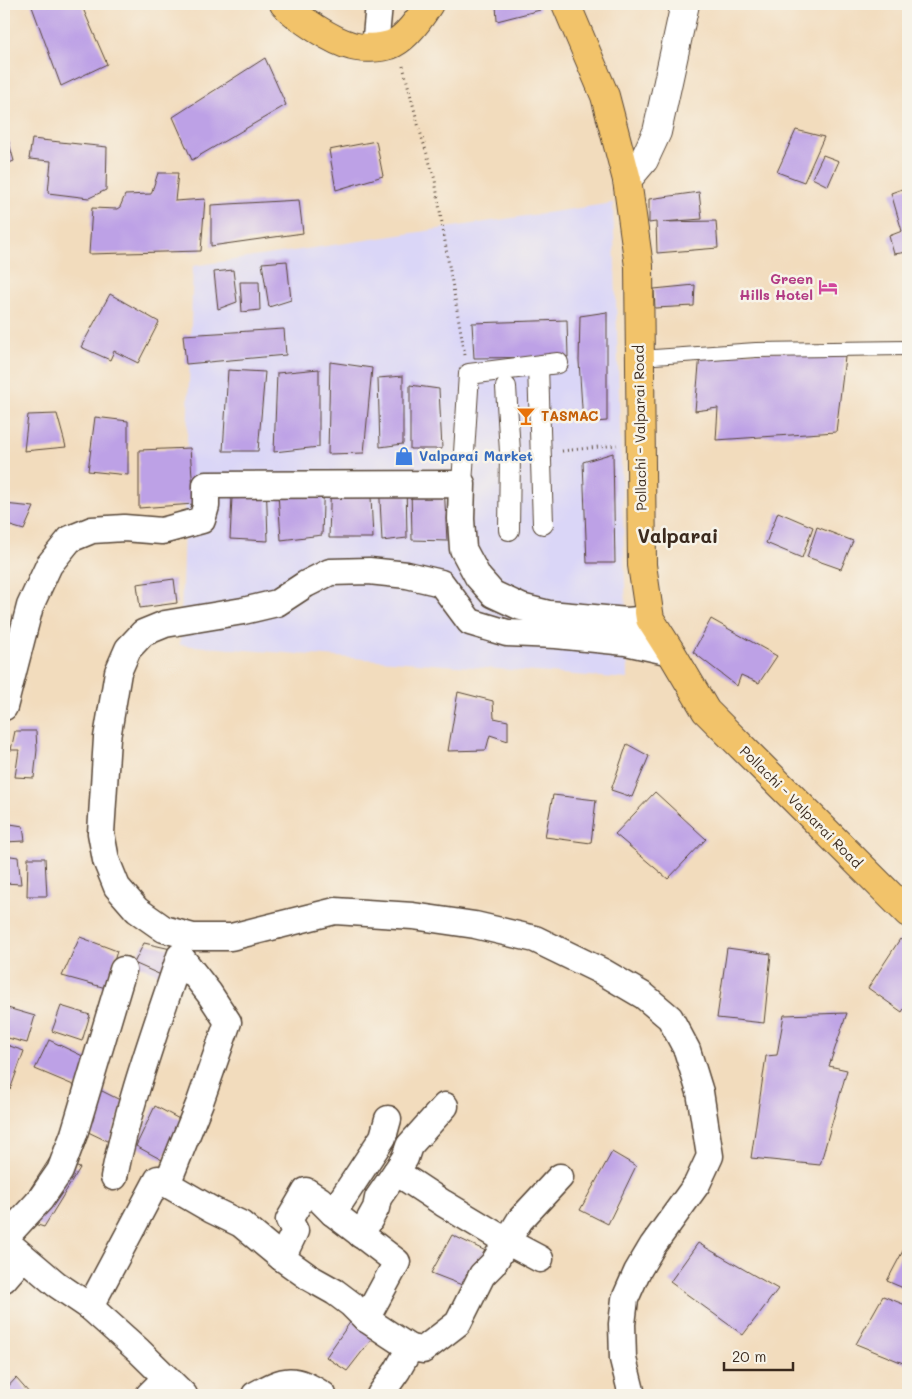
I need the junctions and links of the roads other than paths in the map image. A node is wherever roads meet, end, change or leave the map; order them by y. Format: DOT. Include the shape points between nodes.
graph roads {
  1 [pos="284,4"];
  2 [pos="429,4"];
  3 [pos="566,4"];
  4 [pos="685,4"];
  5 [pos="382,6"];
  6 [pos="375,47"];
  7 [pos="627,180"];
  8 [pos="908,348"];
  9 [pos="640,358"];
  10 [pos="506,387"];
  11 [pos="462,484"];
  12 [pos="543,524"];
  13 [pos="509,530"];
  14 [pos="650,619"];
  15 [pos="671,652"];
  16 [pos="4,707"];
  17 [pos="908,913"];
  18 [pos="123,970"];
  19 [pos="445,1106"];
  20 [pos="388,1119"];
  21 [pos="396,1172"];
  22 [pos="114,1177"];
  23 [pos="560,1177"];
  24 [pos="167,1184"];
  25 [pos="333,1213"];
  26 [pos="361,1235"];
  27 [pos="4,1240"];
  28 [pos="506,1241"];
  29 [pos="23,1258"];
  30 [pos="282,1258"];
  31 [pos="540,1259"];
  32 [pos="4,1279"];
  33 [pos="90,1307"];
  34 [pos="366,1319"];
  35 [pos="410,1348"];
  36 [pos="167,1390"];
  37 [pos="255,1395"];
  38 [pos="323,1395"];
  39 [pos="380,1395"];
  40 [pos="632,1395"];
  1 -- 6 [label="main road" via="318,31 352,46"];
  2 -- 6 [label="main road" via="402,38 391,45"];
  3 -- 7 [label="main road, Pollachi - Valparai Road" via="605,96"];
  4 -- 7 [label="street" via="657,132 644,160"];
  5 -- 6 [label="street"];
  7 -- 9 [label="main road, Pollachi - Valparai Road" via="639,266"];
  8 -- 9 [label="lane" via="756,350"];
  9 -- 14 [label="main road, Pollachi - Valparai Road" via="642,566"];
  10 -- 13 [label="street" via="510,452"];
  11 -- 12 [label="street" via="469,374 538,366"];
  11 -- 14 [label="street" via="463,549 493,594 520,607 549,614 627,621"];
  11 -- 16 [label="street" via="206,485 202,520 162,531 92,530 70,539 49,565 30,606"];
  14 -- 15 [label="main road, Pollachi - Valparai Road"];
  15 -- 17 [label="main road, Pollachi - Valparai Road" via="706,711"];
  15 -- 40 [label="street" via="626,642 508,633 470,622 441,583 369,571 330,572 278,603 165,624 144,633 128,649 118,672 107,738 102,833 106,860 117,887 137,910 164,929 193,937 232,937 335,910 475,925 535,940 603,972 644,996 670,1018 687,1050 700,1092 710,1156 698,1184 653,1245 625,1299 622,1324 624,1359"];
  18 -- 27 [label="street" via="60,1171 40,1200"];
  19 -- 21 [label="street" via="409,1146"];
  20 -- 25 [label="street" via="383,1137"];
  21 -- 26 [label="street" via="378,1198"];
  21 -- 28 [label="street"];
  22 -- 24 [label="street" via="135,1092 180,956 228,1022"];
  23 -- 28 [label="street" via="520,1220"];
  24 -- 30 [label="street" via="241,1224"];
  24 -- 33 [label="street" via="158,1179"];
  25 -- 26 [label="street"];
  25 -- 30 [label="street" via="306,1191 289,1220 295,1231"];
  26 -- 34 [label="street" via="397,1262"];
  27 -- 29 [label="street"];
  28 -- 31 [label="street"];
  28 -- 35 [label="street" via="493,1264 482,1275 458,1323 423,1350"];
  29 -- 32 [label="street"];
  29 -- 33 [label="street"];
  30 -- 34 [label="street" via="335,1292"];
  33 -- 36 [label="street" via="139,1351"];
  34 -- 35 [label="street"];
  35 -- 39 [label="street"];
  37 -- 38 [label="street" via="286,1381 303,1383"];
}
